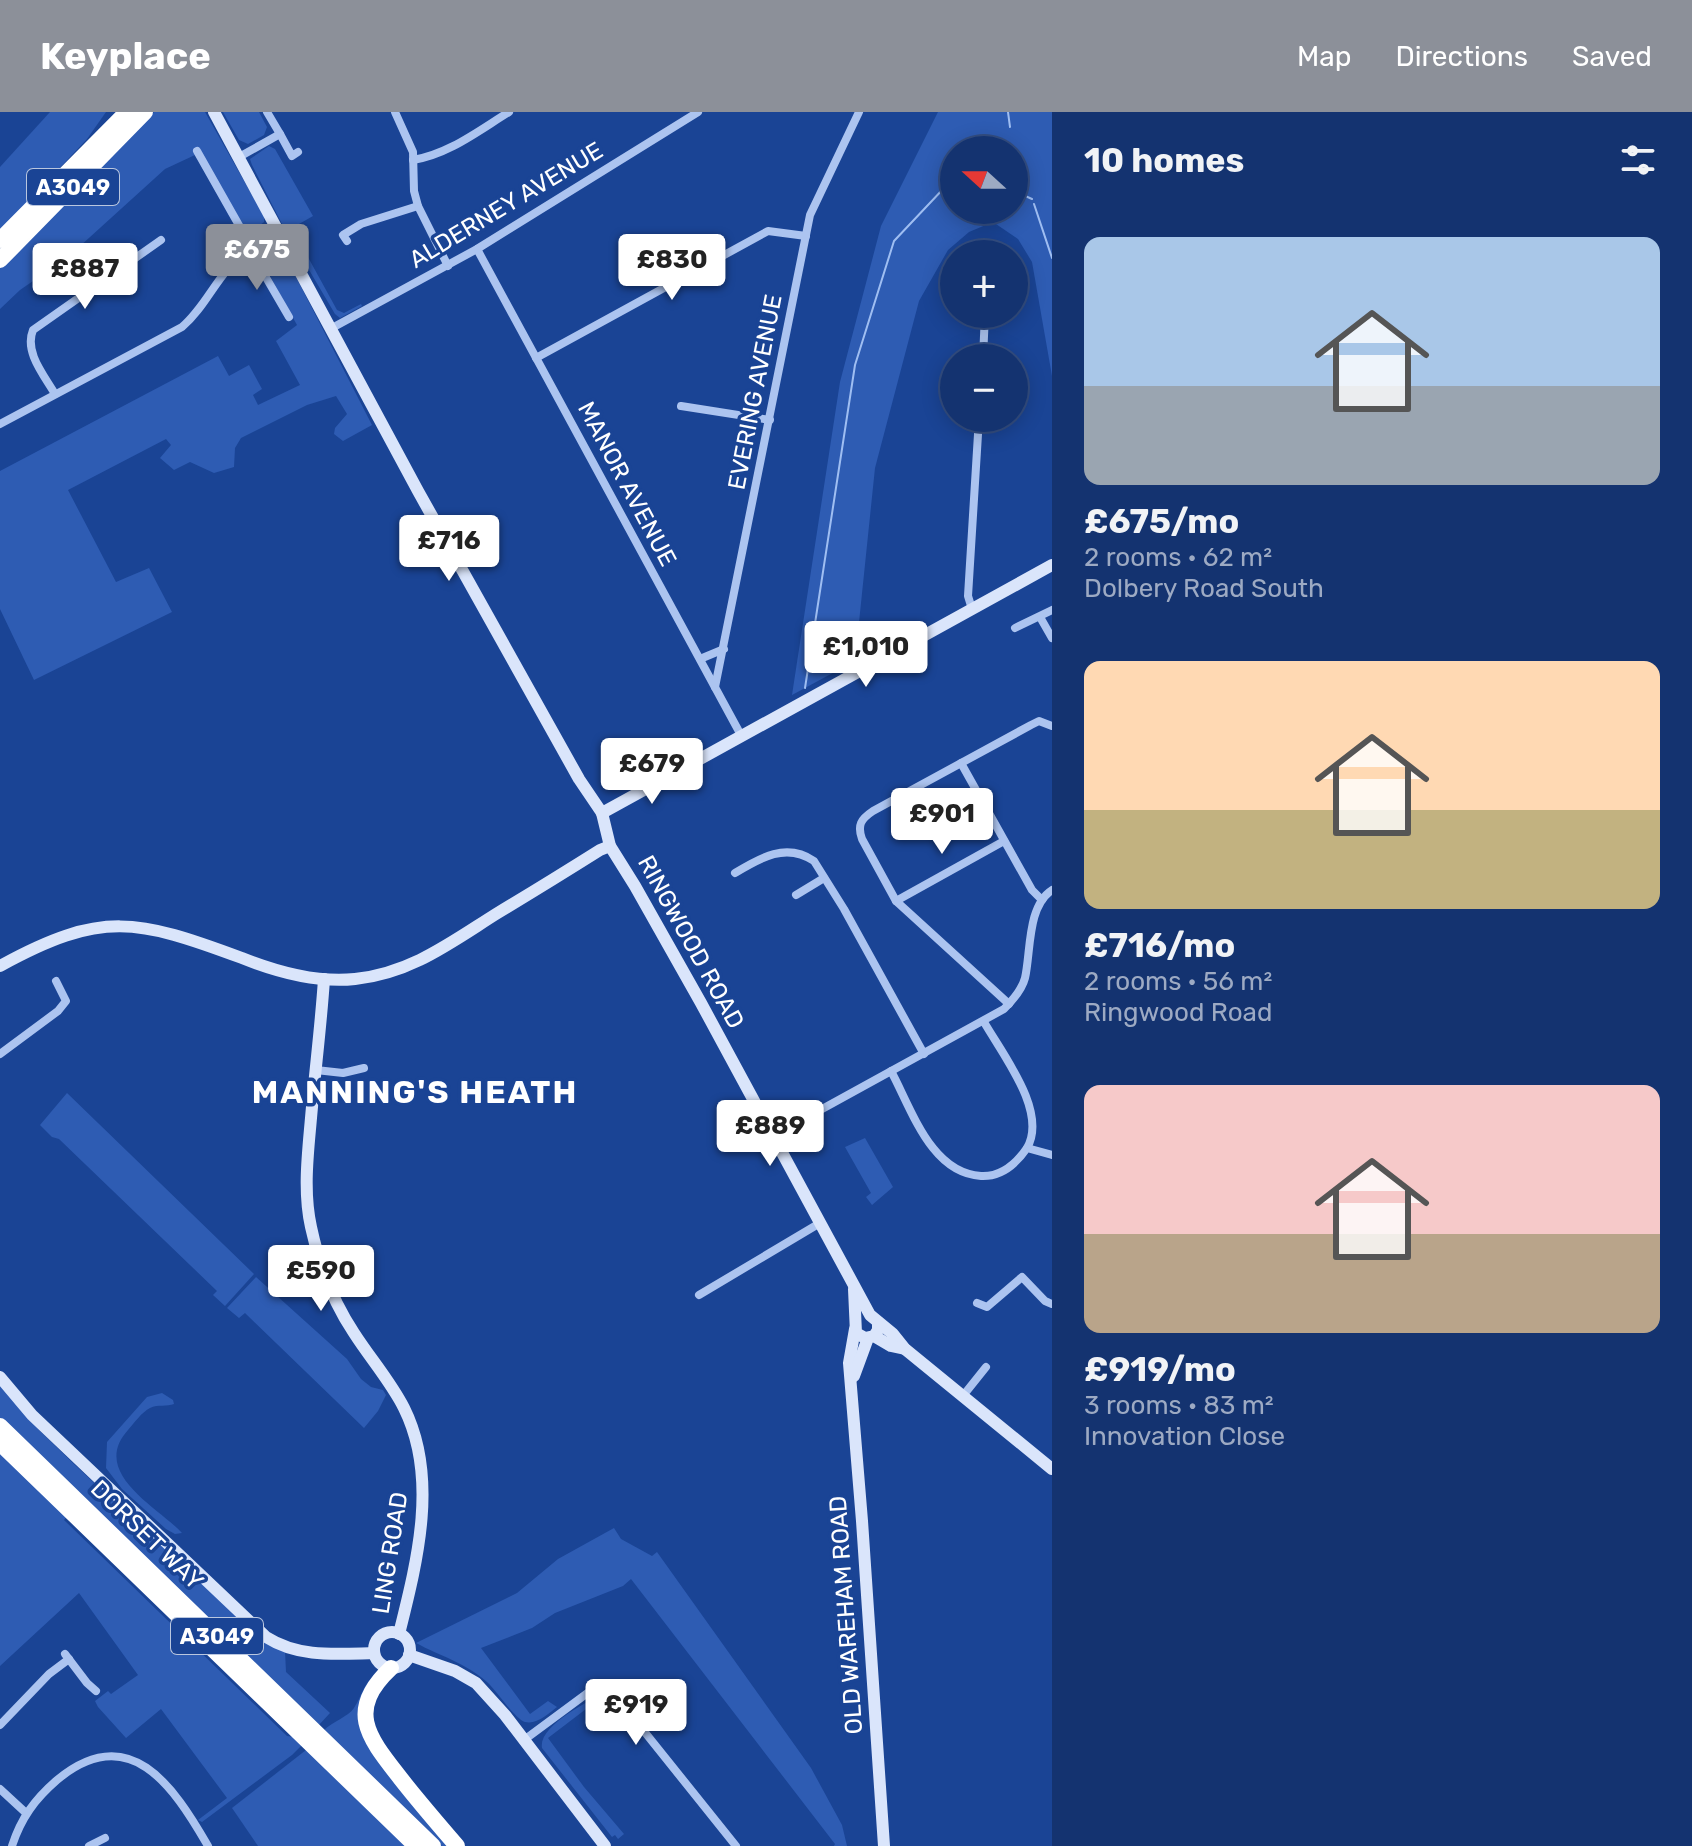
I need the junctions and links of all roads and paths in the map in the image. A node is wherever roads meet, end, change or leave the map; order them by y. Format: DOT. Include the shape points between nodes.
graph roads {
  1 [pos="127,112"];
  2 [pos="145,112"];
  3 [pos="267,112"];
  4 [pos="395,112"];
  5 [pos="509,112"];
  6 [pos="698,112"];
  7 [pos="859,112"];
  8 [pos="215,113"];
  9 [pos="280,134"];
  10 [pos="197,151"];
  11 [pos="295,154"];
  12 [pos="239,157"];
  13 [pos="413,160"];
  14 [pos="418,206"];
  15 [pos="275,225"];
  16 [pos="806,236"];
  17 [pos="0,240"];
  18 [pos="161,240"];
  19 [pos="347,241"];
  20 [pos="250,246"];
  21 [pos="477,249"];
  22 [pos="0,260"];
  23 [pos="448,266"];
  24 [pos="289,317"];
  25 [pos="332,328"];
  26 [pos="536,358"];
  27 [pos="55,394"];
  28 [pos="681,406"];
  29 [pos="770,420"];
  30 [pos="0,424"];
  31 [pos="978,432"];
  32 [pos="1051,568"];
  33 [pos="972,609"];
  34 [pos="1052,610"];
  35 [pos="1040,617"];
  36 [pos="1015,628"];
  37 [pos="1052,638"];
  38 [pos="724,649"];
  39 [pos="700,659"];
  40 [pos="715,687"];
  41 [pos="1052,726"];
  42 [pos="742,737"];
  43 [pos="961,763"];
  44 [pos="602,813"];
  45 [pos="1004,841"];
  46 [pos="610,846"];
  47 [pos="735,873"];
  48 [pos="824,878"];
  49 [pos="1052,890"];
  50 [pos="796,895"];
  51 [pos="1042,900"];
  52 [pos="896,901"];
  53 [pos="0,966"];
  54 [pos="324,979"];
  55 [pos="56,981"];
  56 [pos="1009,1004"];
  57 [pos="984,1022"];
  58 [pos="0,1054"];
  59 [pos="924,1054"];
  60 [pos="364,1068"];
  61 [pos="316,1070"];
  62 [pos="891,1071"];
  63 [pos="773,1136"];
  64 [pos="1027,1148"];
  65 [pos="1052,1155"];
  66 [pos="820,1223"];
  67 [pos="854,1286"];
  68 [pos="699,1295"];
  69 [pos="977,1303"];
  70 [pos="1052,1304"];
  71 [pos="874,1318"];
  72 [pos="855,1326"];
  73 [pos="871,1337"];
  74 [pos="905,1349"];
  75 [pos="986,1367"];
  76 [pos="0,1377"];
  77 [pos="852,1381"];
  78 [pos="962,1397"];
  79 [pos="0,1426"];
  80 [pos="0,1443"];
  81 [pos="1052,1469"];
  82 [pos="399,1634"];
  83 [pos="374,1653"];
  84 [pos="409,1655"];
  85 [pos="391,1668"];
  86 [pos="96,1691"];
  87 [pos="0,1725"];
  88 [pos="524,1740"];
  89 [pos="0,1789"];
  90 [pos="26,1813"];
  91 [pos="105,1838"];
  92 [pos="13,1845"];
  93 [pos="23,1846"];
  94 [pos="89,1846"];
  95 [pos="208,1846"];
  96 [pos="416,1846"];
  97 [pos="433,1846"];
  98 [pos="457,1846"];
  99 [pos="605,1846"];
  100 [pos="736,1846"];
  101 [pos="884,1846"];
  1 -- 17 [label="highway, A3049"];
  2 -- 22 [label="highway, A3049"];
  3 -- 9 [label="street"];
  4 -- 13 [label="street"];
  5 -- 13 [label="street" via="448,150"];
  6 -- 21 [label="street, ALDERNEY AVENUE"];
  7 -- 16 [label="street, EVERING AVENUE" via="810,215"];
  8 -- 12 [label="street, RINGWOOD ROAD"];
  9 -- 11 [label="street"];
  9 -- 12 [label="street"];
  10 -- 20 [label="street"];
  12 -- 15 [label="street, RINGWOOD ROAD"];
  13 -- 14 [label="street"];
  14 -- 19 [label="street" via="361,224 343,235"];
  14 -- 23 [label="street"];
  15 -- 20 [label="street" via="253,237"];
  15 -- 25 [label="street, RINGWOOD ROAD"];
  16 -- 26 [label="street" via="768,231"];
  16 -- 29 [label="street, EVERING AVENUE"];
  18 -- 27 [label="street" via="33,330 31,350"];
  20 -- 24 [label="street"];
  20 -- 27 [label="street" via="182,327"];
  21 -- 23 [label="street, ALDERNEY AVENUE"];
  21 -- 26 [label="street, MANOR AVENUE"];
  23 -- 25 [label="street, ALDERNEY AVENUE"];
  25 -- 44 [label="street, RINGWOOD ROAD" via="571,766"];
  26 -- 39 [label="street, MANOR AVENUE"];
  27 -- 30 [label="street"];
  28 -- 29 [label="street"];
  29 -- 38 [label="street, EVERING AVENUE"];
  31 -- 33 [label="street" via="968,596"];
  32 -- 33 [label="street"];
  33 -- 42 [label="street"];
  34 -- 35 [label="street"];
  35 -- 36 [label="street"];
  35 -- 37 [label="street"];
  38 -- 39 [label="street"];
  38 -- 40 [label="street, EVERING AVENUE"];
  39 -- 40 [label="street, MANOR AVENUE"];
  40 -- 42 [label="street, MANOR AVENUE"];
  41 -- 43 [label="street" via="1039,721"];
  42 -- 44 [label="street"];
  43 -- 45 [label="street"];
  43 -- 52 [label="street" via="861,820 862,839"];
  44 -- 46 [label="street, RINGWOOD ROAD"];
  45 -- 51 [label="street"];
  45 -- 52 [label="street"];
  46 -- 54 [label="street" via="411,966 383,975"];
  46 -- 63 [label="street, RINGWOOD ROAD"];
  47 -- 48 [label="street" via="782,851 808,857"];
  48 -- 50 [label="street"];
  48 -- 59 [label="street"];
  49 -- 51 [label="street"];
  51 -- 56 [label="street" via="1025,978"];
  52 -- 56 [label="street"];
  53 -- 54 [label="street" via="60,937 118,925 159,930 267,968"];
  54 -- 61 [label="street, LING ROAD"];
  55 -- 58 [label="street" via="66,1001"];
  56 -- 57 [label="street"];
  57 -- 59 [label="street"];
  57 -- 64 [label="street" via="1032,1109 1033,1135"];
  59 -- 62 [label="street"];
  60 -- 61 [label="street" via="343,1073"];
  61 -- 82 [label="street, LING ROAD" via="306,1179 321,1266 343,1316 405,1409 423,1476 423,1506"];
  62 -- 63 [label="street"];
  62 -- 64 [label="street" via="939,1158 955,1171 996,1175"];
  63 -- 66 [label="street, RINGWOOD ROAD"];
  64 -- 65 [label="street"];
  66 -- 67 [label="street, RINGWOOD ROAD"];
  66 -- 68 [label="street"];
  67 -- 71 [label="street, RINGWOOD ROAD"];
  67 -- 72 [label="street, RINGWOOD ROAD"];
  69 -- 70 [label="street" via="987,1307 1022,1277"];
  71 -- 72 [label="street" via="859,1316"];
  71 -- 73 [label="street" via="878,1330"];
  71 -- 74 [label="street, RINGWOOD ROAD"];
  72 -- 73 [label="street" via="861,1337"];
  72 -- 77 [label="street, OLD WAREHAM ROAD"];
  73 -- 74 [label="street, RINGWOOD ROAD"];
  73 -- 77 [label="street, OLD WAREHAM ROAD"];
  74 -- 78 [label="street, RINGWOOD ROAD"];
  75 -- 78 [label="street"];
  76 -- 83 [label="street" via="32,1415 266,1637 312,1654"];
  77 -- 101 [label="street, OLD WAREHAM ROAD"];
  78 -- 81 [label="street, RINGWOOD ROAD"];
  79 -- 97 [label="highway, DORSET WAY / A3049"];
  80 -- 96 [label="highway, DORSET WAY / A3049"];
  82 -- 83 [label="street" via="382,1635"];
  82 -- 84 [label="street" via="407,1641"];
  83 -- 85 [label="street" via="381,1665"];
  84 -- 85 [label="street" via="401,1666"];
  84 -- 88 [label="street" via="476,1683"];
  85 -- 98 [label="highway" via="368,1696 367,1731"];
  86 -- 87 [label="street" via="67,1656"];
  88 -- 99 [label="street"];
  88 -- 100 [label="street" via="597,1686 607,1685"];
  89 -- 90 [label="street"];
  90 -- 92 [label="street"];
  90 -- 95 [label="street" via="71,1768 95,1757 123,1756 153,1773"];
  91 -- 94 [label="street"];
  92 -- 93 [label="street"];
}
